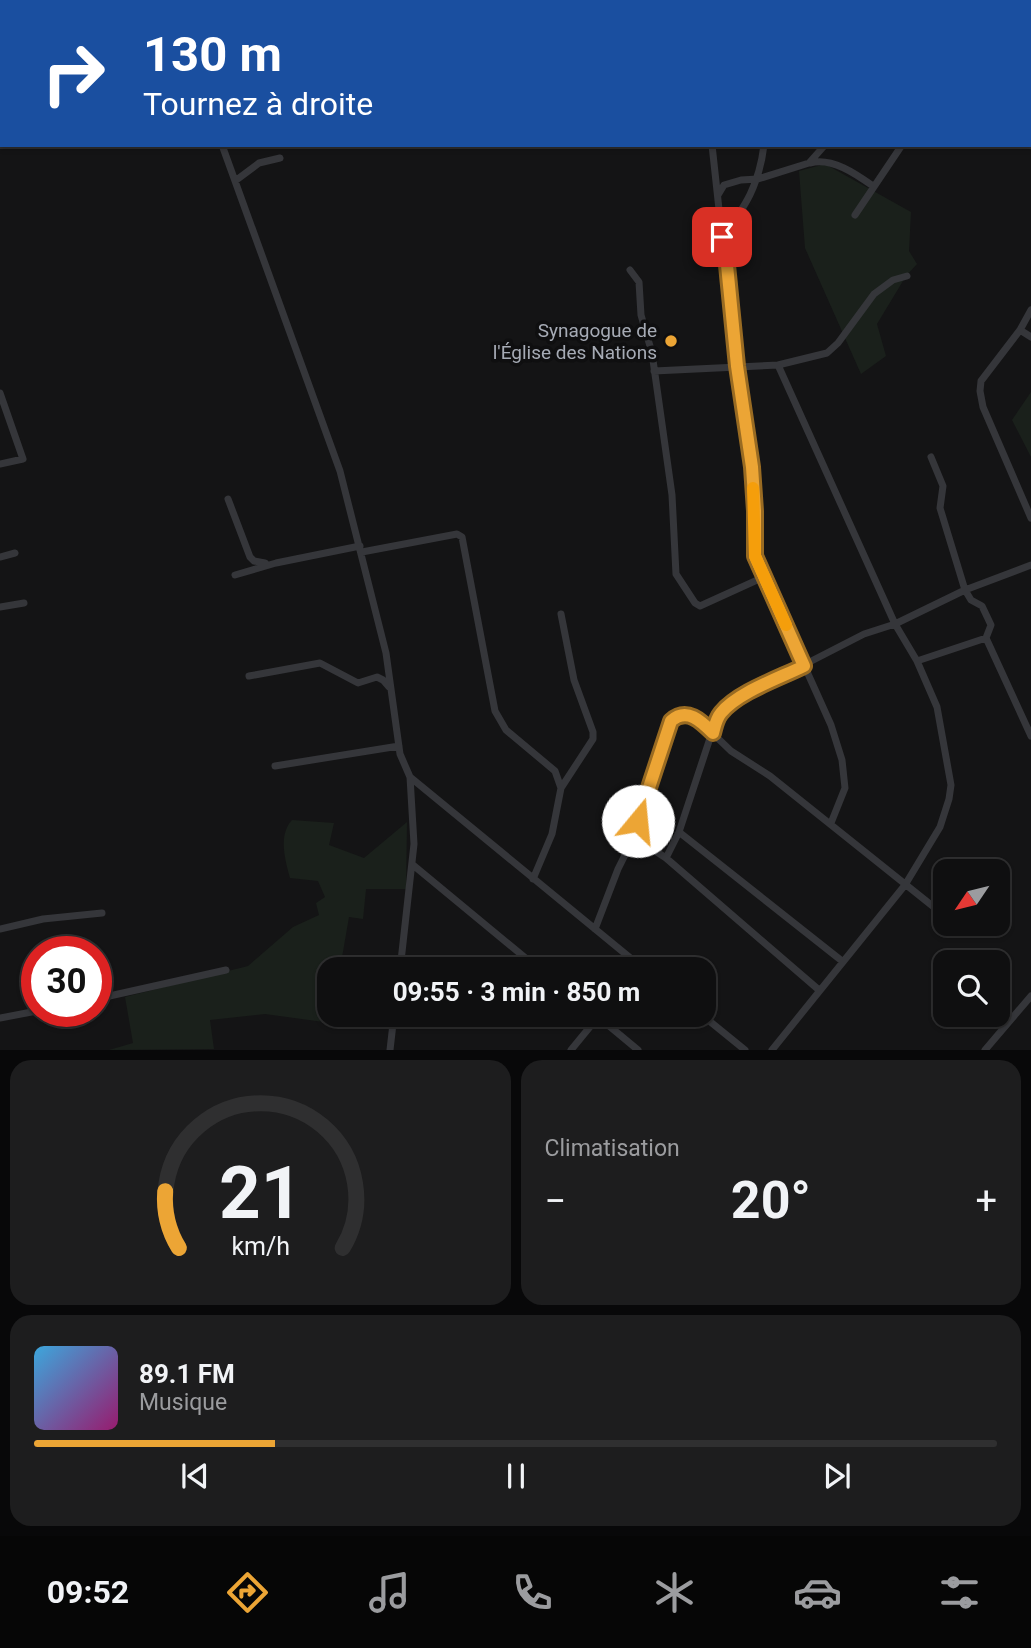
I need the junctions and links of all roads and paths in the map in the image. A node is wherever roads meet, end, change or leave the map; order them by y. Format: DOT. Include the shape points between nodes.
graph roads {
  1 [pos="223,147"];
  2 [pos="712,147"];
  3 [pos="764,147"];
  4 [pos="823,147"];
  5 [pos="901,147"];
  6 [pos="280,158"];
  7 [pos="809,163"];
  8 [pos="758,179"];
  9 [pos="235,181"];
  10 [pos="873,186"];
  11 [pos="717,196"];
  12 [pos="855,215"];
  13 [pos="722,237"];
  14 [pos="630,270"];
  15 [pos="906,276"];
  16 [pos="1031,310"];
  17 [pos="1020,330"];
  18 [pos="1031,337"];
  19 [pos="778,365"];
  20 [pos="737,366"];
  21 [pos="654,371"];
  22 [pos="0,393"];
  23 [pos="931,457"];
  24 [pos="0,464"];
  25 [pos="1031,493"];
  26 [pos="1022,496"];
  27 [pos="228,499"];
  28 [pos="1031,519"];
  29 [pos="361,549"];
  30 [pos="15,553"];
  31 [pos="0,557"];
  32 [pos="276,563"];
  33 [pos="1031,565"];
  34 [pos="234,575"];
  35 [pos="764,577"];
  36 [pos="965,590"];
  37 [pos="23,603"];
  38 [pos="0,607"];
  39 [pos="561,614"];
  40 [pos="895,624"];
  41 [pos="986,638"];
  42 [pos="917,661"];
  43 [pos="804,666"];
  44 [pos="249,676"];
  45 [pos="390,687"];
  46 [pos="713,733"];
  47 [pos="1031,736"];
  48 [pos="399,746"];
  49 [pos="275,766"];
  50 [pos="410,777"];
  51 [pos="561,788"];
  52 [pos="831,823"];
  53 [pos="679,832"];
  54 [pos="634,837"];
  55 [pos="666,858"];
  56 [pos="413,865"];
  57 [pos="533,879"];
  58 [pos="905,885"];
  59 [pos="933,907"];
  60 [pos="102,914"];
  61 [pos="0,929"];
  62 [pos="595,929"];
  63 [pos="402,957"];
  64 [pos="524,957"];
  65 [pos="629,957"];
  66 [pos="842,961"];
  67 [pos="226,970"];
  68 [pos="819,990"];
  69 [pos="112,995"];
  70 [pos="1031,996"];
  71 [pos="21,1014"];
  72 [pos="0,1018"];
  73 [pos="716,1026"];
  74 [pos="393,1027"];
  75 [pos="588,1027"];
  76 [pos="611,1027"];
  77 [pos="390,1049"];
  78 [pos="571,1049"];
  79 [pos="638,1049"];
  80 [pos="745,1049"];
  81 [pos="772,1049"];
  82 [pos="985,1049"];
  1 -- 9 [label="street"];
  2 -- 11 [label="street"];
  3 -- 8 [label="street"];
  4 -- 7 [label="street"];
  5 -- 10 [label="street"];
  6 -- 9 [label="street" via="259,163"];
  7 -- 8 [label="street"];
  7 -- 10 [label="street" via="831,163"];
  8 -- 11 [label="street" via="724,186"];
  8 -- 13 [label="street" via="750,199"];
  9 -- 29 [label="street" via="340,471"];
  10 -- 12 [label="street"];
  11 -- 13 [label="street"];
  13 -- 20 [label="street"];
  14 -- 21 [label="street" via="639,282 641,315"];
  15 -- 19 [label="street" via="893,279 874,294 827,353"];
  16 -- 17 [label="street"];
  17 -- 18 [label="street"];
  17 -- 26 [label="street" via="981,381 980,391"];
  19 -- 20 [label="street"];
  19 -- 40 [label="street"];
  20 -- 21 [label="street"];
  20 -- 35 [label="street" via="752,467 755,556"];
  21 -- 35 [label="street" via="671,495 676,574 700,606"];
  22 -- 24 [label="street" via="23,458"];
  23 -- 36 [label="street" via="943,486 940,508"];
  25 -- 26 [label="street"];
  26 -- 28 [label="street"];
  27 -- 32 [label="street" via="250,557 260,563"];
  29 -- 32 [label="street"];
  29 -- 45 [label="street"];
  29 -- 51 [label="street" via="460,534 495,711 506,730 555,771"];
  30 -- 31 [label="street"];
  32 -- 34 [label="street"];
  33 -- 36 [label="street"];
  35 -- 43 [label="street"];
  36 -- 40 [label="street"];
  36 -- 41 [label="street" via="988,615 991,625"];
  37 -- 38 [label="street"];
  39 -- 51 [label="street" via="573,680 593,739"];
  40 -- 42 [label="street"];
  40 -- 43 [label="street" via="864,634"];
  41 -- 42 [label="street"];
  41 -- 47 [label="street"];
  42 -- 58 [label="street" via="937,707 951,785 940,827"];
  43 -- 46 [label="street" via="732,703 721,712"];
  43 -- 52 [label="street" via="831,725 845,774 845,788"];
  44 -- 45 [label="street" via="320,663 358,683 377,677"];
  45 -- 48 [label="street"];
  46 -- 52 [label="street"];
  46 -- 53 [label="street"];
  46 -- 54 [label="street" via="687,714 671,721"];
  48 -- 49 [label="street"];
  48 -- 50 [label="street"];
  50 -- 56 [label="street"];
  50 -- 57 [label="street"];
  51 -- 57 [label="street" via="552,834"];
  52 -- 58 [label="street"];
  53 -- 55 [label="street"];
  53 -- 66 [label="street"];
  54 -- 55 [label="street"];
  54 -- 62 [label="street"];
  55 -- 68 [label="street"];
  56 -- 63 [label="street"];
  56 -- 64 [label="street"];
  57 -- 62 [label="street"];
  58 -- 59 [label="street"];
  58 -- 66 [label="street"];
  60 -- 61 [label="street" via="43,919"];
  62 -- 65 [label="street"];
  66 -- 68 [label="street"];
  67 -- 69 [label="street"];
  68 -- 81 [label="street"];
  70 -- 82 [label="street"];
  71 -- 72 [label="street"];
  73 -- 80 [label="street"];
  74 -- 77 [label="street"];
  75 -- 78 [label="street"];
  76 -- 79 [label="street"];
}
